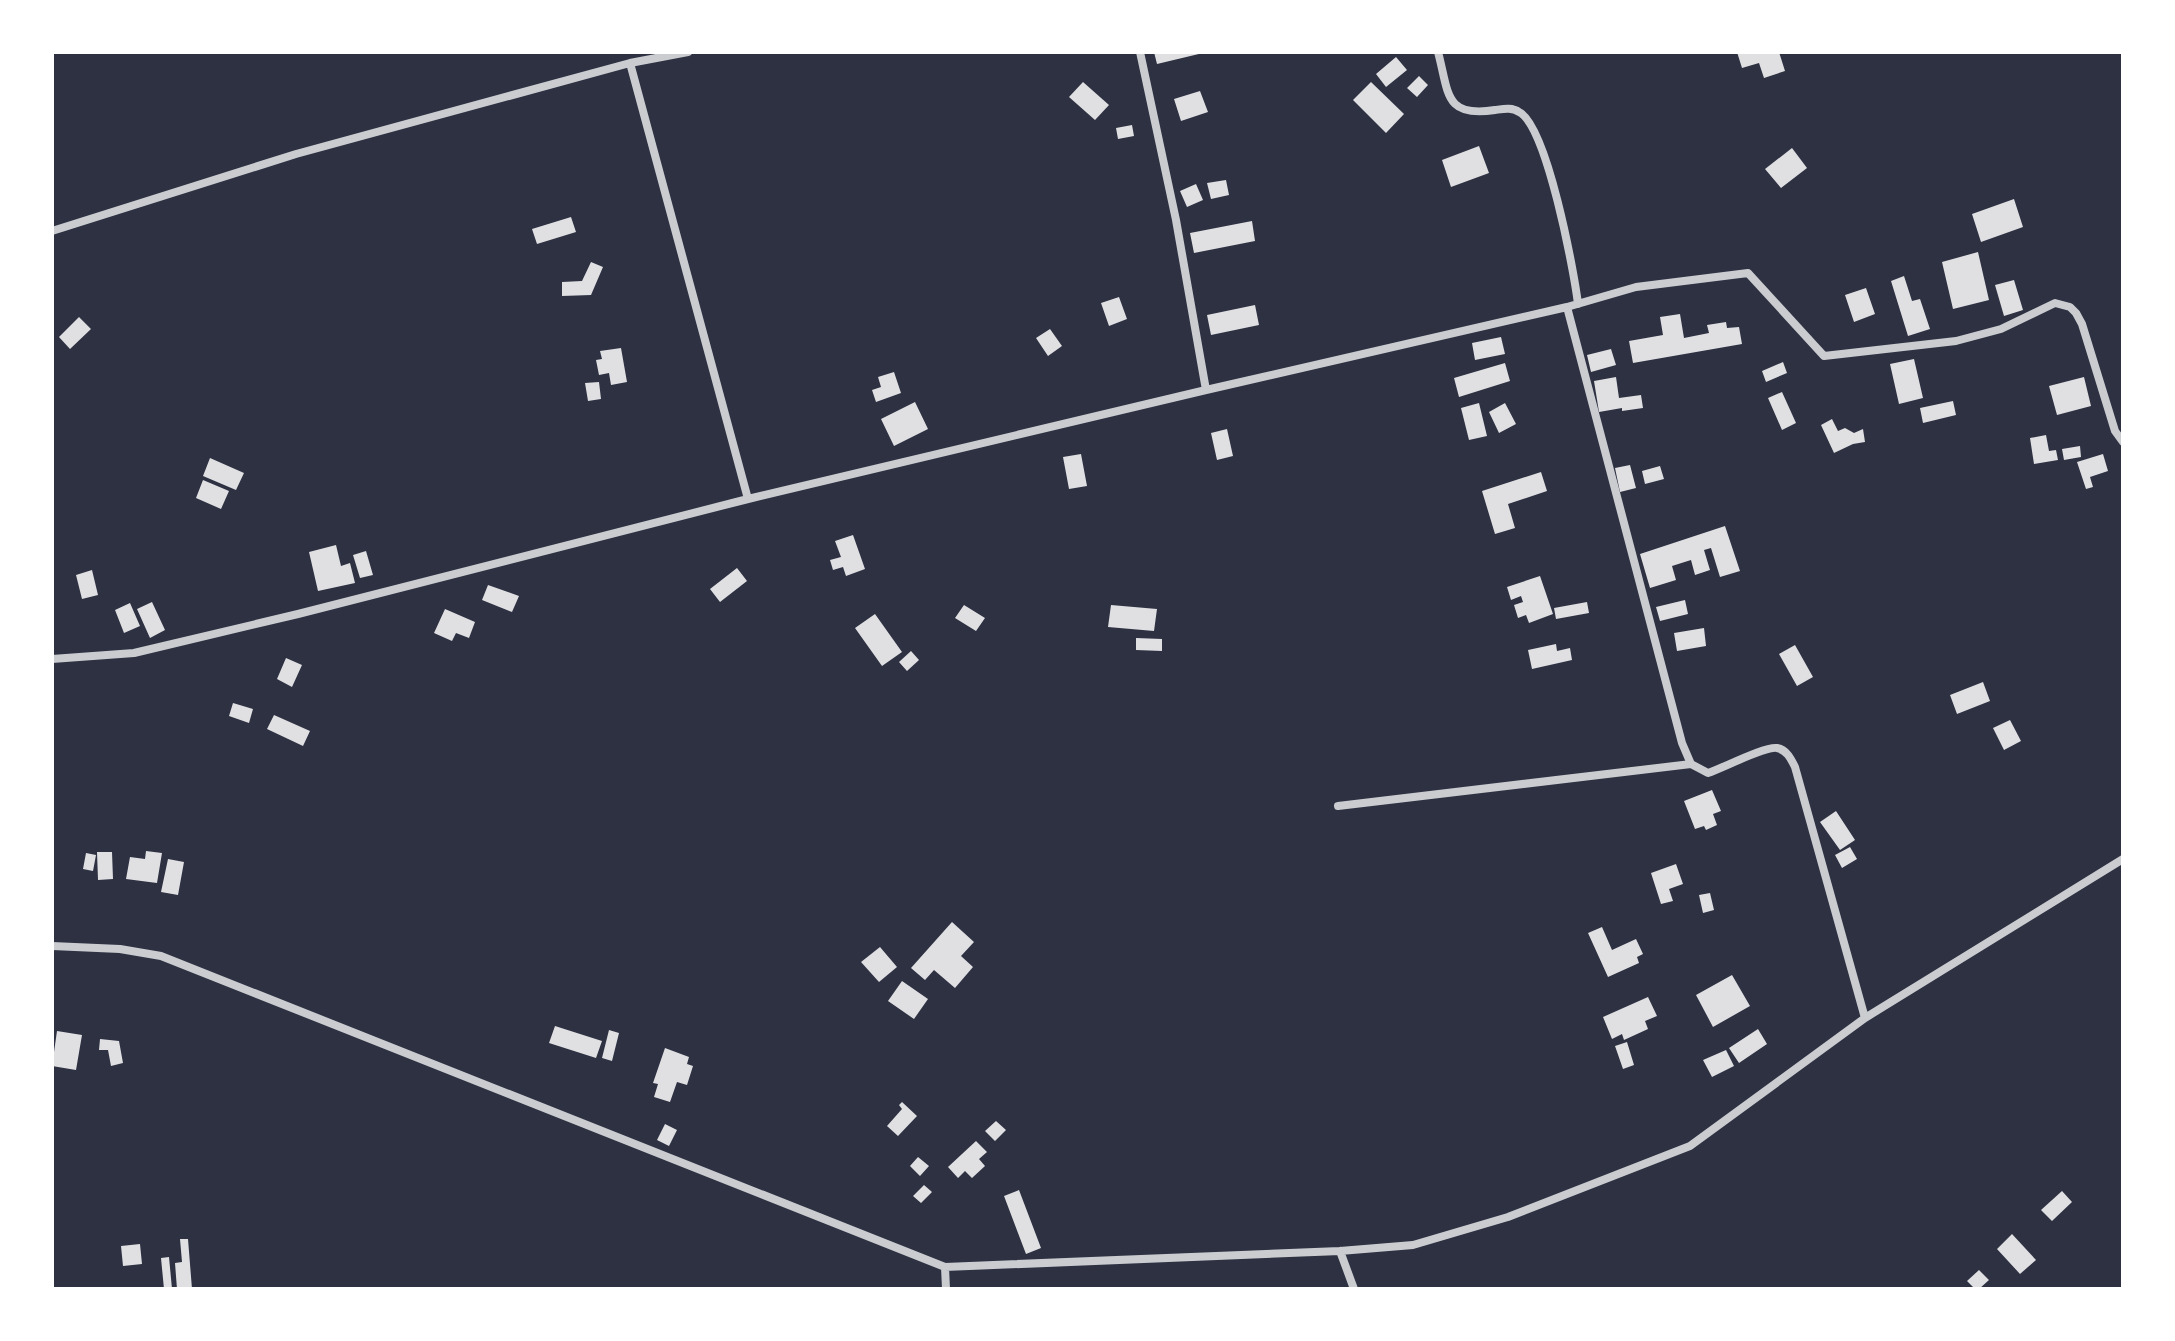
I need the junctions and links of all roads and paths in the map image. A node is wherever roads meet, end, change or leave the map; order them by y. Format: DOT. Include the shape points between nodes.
graph roads {
  1 [pos="688,52"];
  2 [pos="1140,52"];
  3 [pos="1438,52"];
  4 [pos="630,63"];
  5 [pos="52,231"];
  6 [pos="1578,304"];
  7 [pos="1567,307"];
  8 [pos="1206,390"];
  9 [pos="2123,442"];
  10 [pos="748,499"];
  11 [pos="52,659"];
  12 [pos="1691,764"];
  13 [pos="1338,806"];
  14 [pos="2123,859"];
  15 [pos="52,946"];
  16 [pos="1865,1018"];
  17 [pos="1340,1251"];
  18 [pos="945,1267"];
  19 [pos="946,1289"];
  20 [pos="1354,1289"];
  1 -- 4 [label="street"];
  2 -- 8 [label="street"];
  3 -- 6 [label="street" via="1455,106 1476,113 1507,108 1521,112 1533,130 1559,205"];
  4 -- 5 [label="street" via="296,154"];
  4 -- 10 [label="street"];
  6 -- 7 [label="street"];
  6 -- 9 [label="street" via="1636,287 1748,273 1824,356 1956,341 2001,329 2055,303 2070,307 2082,324"];
  7 -- 8 [label="street"];
  7 -- 12 [label="street"];
  8 -- 10 [label="street"];
  10 -- 11 [label="street" via="149,650"];
  12 -- 13 [label="street"];
  12 -- 16 [label="street" via="1708,773 1765,750 1778,748 1790,755"];
  14 -- 16 [label="street"];
  15 -- 18 [label="street" via="161,956"];
  16 -- 17 [label="street" via="1690,1146 1508,1217 1413,1245"];
  17 -- 18 [label="street"];
  17 -- 20 [label="street"];
  18 -- 19 [label="street"];
}
